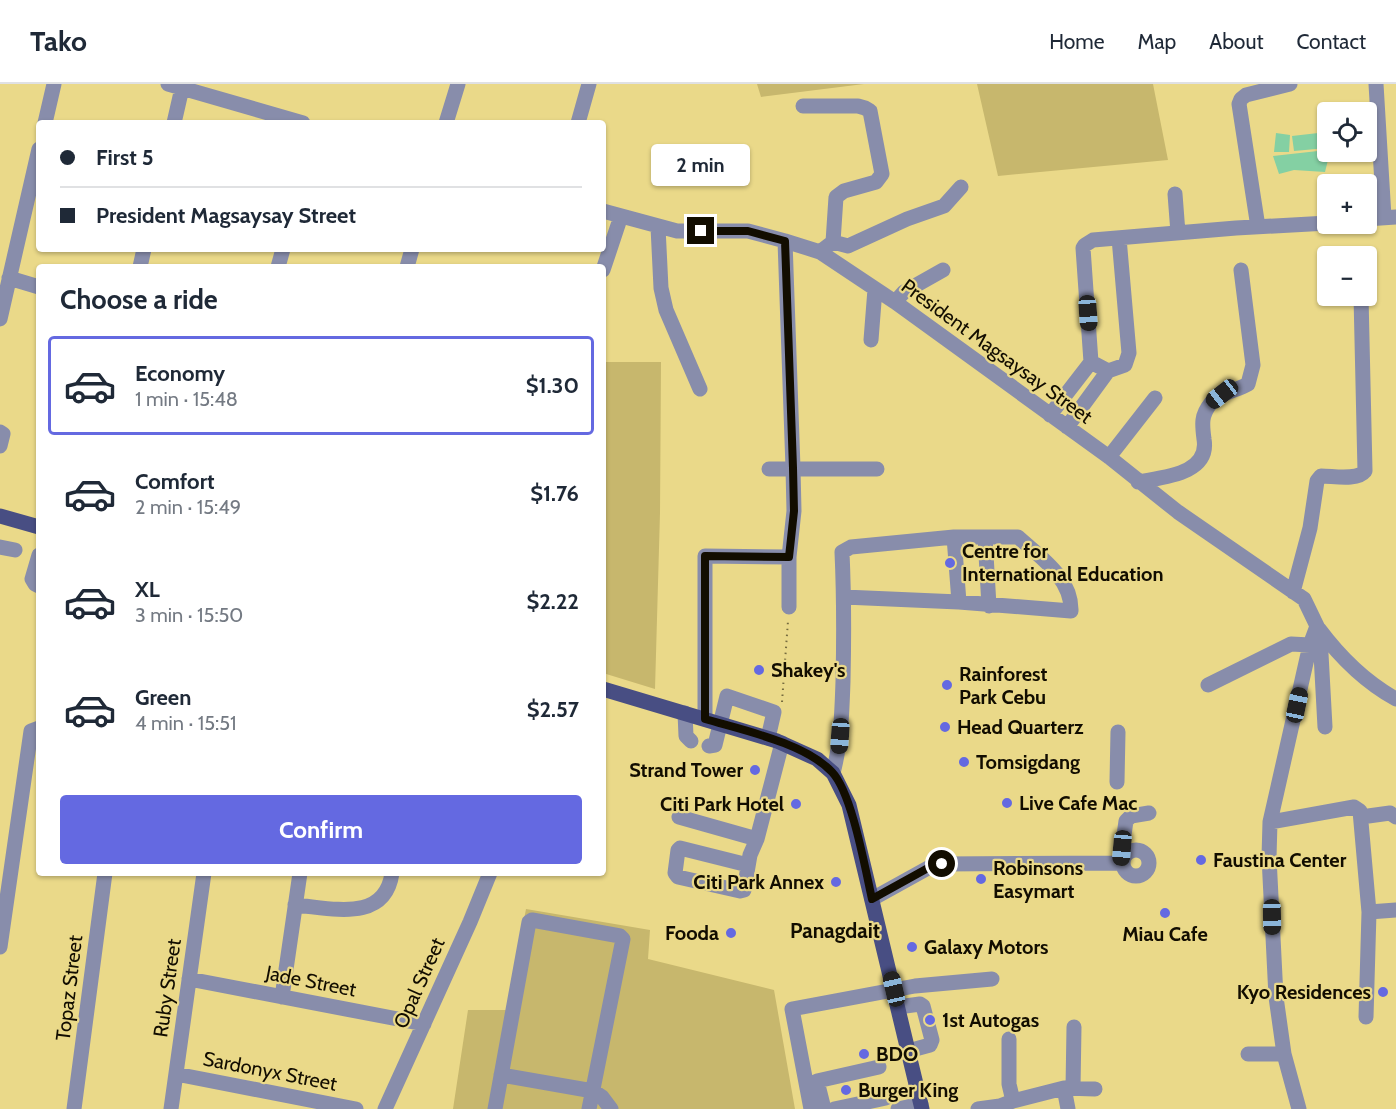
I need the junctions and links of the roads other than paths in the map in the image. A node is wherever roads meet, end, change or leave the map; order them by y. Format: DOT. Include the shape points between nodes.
graph roads {
  1 [pos="54,84"];
  2 [pos="458,84"];
  3 [pos="589,84"];
  4 [pos="1290,84"];
  5 [pos="1376,84"];
  6 [pos="175,86"];
  7 [pos="803,106"];
  8 [pos="46,120"];
  9 [pos="174,120"];
  10 [pos="293,120"];
  11 [pos="447,120"];
  12 [pos="579,120"];
  13 [pos="36,162"];
  14 [pos="961,187"];
  15 [pos="1175,194"];
  16 [pos="606,212"];
  17 [pos="621,216"];
  18 [pos="1390,217"];
  19 [pos="1317,224"];
  20 [pos="658,227"];
  21 [pos="1258,227"];
  22 [pos="1178,233"];
  23 [pos="1119,238"];
  24 [pos="785,241"];
  25 [pos="833,242"];
  26 [pos="820,252"];
  27 [pos="605,264"];
  28 [pos="943,270"];
  29 [pos="1241,270"];
  30 [pos="9,278"];
  31 [pos="36,286"];
  32 [pos="876,289"];
  33 [pos="895,302"];
  34 [pos="1361,306"];
  35 [pos="0,319"];
  36 [pos="871,340"];
  37 [pos="1090,362"];
  38 [pos="1108,371"];
  39 [pos="700,389"];
  40 [pos="1155,398"];
  41 [pos="1050,415"];
  42 [pos="1067,427"];
  43 [pos="0,432"];
  44 [pos="0,446"];
  45 [pos="1109,457"];
  46 [pos="793,468"];
  47 [pos="769,469"];
  48 [pos="878,469"];
  49 [pos="1138,482"];
  50 [pos="0,516"];
  51 [pos="36,526"];
  52 [pos="954,537"];
  53 [pos="986,537"];
  54 [pos="789,557"];
  55 [pos="36,565"];
  56 [pos="36,585"];
  57 [pos="1293,592"];
  58 [pos="844,597"];
  59 [pos="959,602"];
  60 [pos="989,606"];
  61 [pos="789,607"];
  62 [pos="1317,626"];
  63 [pos="1310,645"];
  64 [pos="1208,685"];
  65 [pos="606,690"];
  66 [pos="1396,699"];
  67 [pos="686,713"];
  68 [pos="705,719"];
  69 [pos="720,723"];
  70 [pos="1324,727"];
  71 [pos="35,730"];
  72 [pos="1118,732"];
  73 [pos="775,740"];
  74 [pos="691,741"];
  75 [pos="709,746"];
  76 [pos="833,773"];
  77 [pos="1117,782"];
  78 [pos="1149,813"];
  79 [pos="1361,817"];
  80 [pos="1396,817"];
  81 [pos="679,818"];
  82 [pos="1270,822"];
  83 [pos="757,840"];
  84 [pos="748,865"];
  85 [pos="105,876"];
  86 [pos="204,876"];
  87 [pos="300,876"];
  88 [pos="392,876"];
  89 [pos="489,876"];
  90 [pos="872,899"];
  91 [pos="295,905"];
  92 [pos="1396,910"];
  93 [pos="1369,912"];
  94 [pos="0,947"];
  95 [pos="189,979"];
  96 [pos="992,979"];
  97 [pos="894,989"];
  98 [pos="282,997"];
  99 [pos="898,1007"];
  100 [pos="1366,1017"];
  101 [pos="424,1024"];
  102 [pos="1074,1027"];
  103 [pos="1009,1039"];
  104 [pos="908,1051"];
  105 [pos="1248,1054"];
  106 [pos="1284,1054"];
  107 [pos="879,1066"];
  108 [pos="176,1074"];
  109 [pos="501,1075"];
  110 [pos="1069,1088"];
  111 [pos="1095,1089"];
  112 [pos="593,1091"];
  113 [pos="886,1098"];
  114 [pos="1013,1101"];
  115 [pos="921,1107"];
  116 [pos="74,1109"];
  117 [pos="171,1109"];
  118 [pos="356,1109"];
  119 [pos="385,1109"];
  120 [pos="495,1109"];
  121 [pos="589,1109"];
  122 [pos="611,1109"];
  123 [pos="811,1109"];
  124 [pos="824,1109"];
  125 [pos="834,1109"];
  126 [pos="898,1109"];
  127 [pos="978,1109"];
  128 [pos="1068,1109"];
  129 [pos="1299,1109"];
  1 -- 8 [label="street"];
  2 -- 11 [label="street"];
  3 -- 12 [label="street"];
  4 -- 21 [label="street" via="1246,95 1239,104"];
  5 -- 18 [label="street"];
  6 -- 9 [label="street"];
  6 -- 10 [label="street"];
  7 -- 25 [label="street" via="858,106 866,108 872,116 882,174 876,182 836,197"];
  13 -- 30 [label="street"];
  14 -- 25 [label="street" via="944,206 848,246"];
  15 -- 22 [label="street"];
  16 -- 17 [label="street, President Magsaysay Street"];
  17 -- 20 [label="street, President Magsaysay Street"];
  17 -- 27 [label="street"];
  19 -- 21 [label="street"];
  20 -- 24 [label="street, President Magsaysay Street" via="677,231 748,231"];
  20 -- 39 [label="street" via="666,310"];
  21 -- 22 [label="street"];
  22 -- 23 [label="street"];
  23 -- 37 [label="street" via="1093,240 1083,248"];
  23 -- 38 [label="street" via="1129,353 1125,364"];
  24 -- 26 [label="street, President Magsaysay Street"];
  24 -- 46 [label="street"];
  25 -- 26 [label="street"];
  26 -- 32 [label="street, President Magsaysay Street"];
  28 -- 33 [label="street" via="904,292"];
  29 -- 49 [label="street" via="1253,365 1248,384 1222,394 1203,414 1204,457 1190,470"];
  30 -- 31 [label="street"];
  30 -- 35 [label="street"];
  32 -- 33 [label="street, President Magsaysay Street"];
  32 -- 36 [label="street"];
  33 -- 41 [label="street, President Magsaysay Street"];
  34 -- 57 [label="street" via="1365,471 1355,476 1323,476 1317,481 1310,528"];
  37 -- 38 [label="street"];
  37 -- 41 [label="street"];
  38 -- 42 [label="street"];
  40 -- 45 [label="street"];
  41 -- 42 [label="street, President Magsaysay Street"];
  42 -- 45 [label="street, President Magsaysay Street"];
  43 -- 44 [label="street"];
  45 -- 49 [label="street, President Magsaysay Street"];
  46 -- 47 [label="street"];
  46 -- 48 [label="street"];
  46 -- 54 [label="street"];
  49 -- 57 [label="street, President Magsaysay Street"];
  50 -- 51 [label="main road"];
  52 -- 53 [label="street"];
  52 -- 58 [label="street" via="851,547 842,552"];
  52 -- 59 [label="street"];
  53 -- 60 [label="street"];
  53 -- 60 [label="street" via="1018,537 1058,574 1071,599 1071,611"];
  54 -- 61 [label="street"];
  54 -- 68 [label="street" via="705,556"];
  55 -- 56 [label="street" via="32,579"];
  57 -- 62 [label="street, President Magsaysay Street" via="1304,599"];
  58 -- 59 [label="street"];
  58 -- 76 [label="street" via="842,700"];
  59 -- 60 [label="street"];
  62 -- 63 [label="street"];
  62 -- 66 [label="street" via="1339,655"];
  62 -- 70 [label="street"];
  63 -- 64 [label="street" via="1291,644"];
  63 -- 82 [label="street"];
  65 -- 67 [label="main road"];
  67 -- 68 [label="main road"];
  67 -- 74 [label="street" via="686,736"];
  68 -- 69 [label="main road"];
  69 -- 73 [label="main road"];
  69 -- 73 [label="street" via="728,696 774,712"];
  69 -- 75 [label="street" via="715,745"];
  71 -- 94 [label="street"];
  72 -- 77 [label="street"];
  73 -- 76 [label="main road" via="817,759"];
  73 -- 83 [label="street"];
  76 -- 90 [label="main road" via="849,805"];
  78 -- 90 [label="street" via="1131,816 1126,821 1122,863 942,864"];
  79 -- 80 [label="street" via="1390,813"];
  79 -- 82 [label="street" via="1354,807"];
  79 -- 93 [label="street"];
  81 -- 83 [label="street"];
  82 -- 106 [label="street" via="1272,933"];
  83 -- 84 [label="street"];
  84 -- 84 [label="street" via="681,848 675,873 678,877 742,891"];
  85 -- 116 [label="street, Topaz Street"];
  86 -- 95 [label="street, Ruby Street"];
  87 -- 91 [label="street"];
  88 -- 91 [label="street" via="382,899 354,910"];
  89 -- 101 [label="street, Opal Street"];
  90 -- 97 [label="main road"];
  91 -- 98 [label="street"];
  92 -- 93 [label="street"];
  93 -- 100 [label="street"];
  95 -- 98 [label="street, Jade Street"];
  95 -- 108 [label="street, Ruby Street"];
  96 -- 97 [label="street"];
  97 -- 99 [label="main road"];
  97 -- 123 [label="street" via="792,1009"];
  98 -- 101 [label="street, Jade Street"];
  99 -- 104 [label="main road"];
  99 -- 104 [label="street" via="923,1005 932,1041"];
  101 -- 119 [label="street, Opal Street"];
  102 -- 110 [label="street"];
  103 -- 114 [label="street"];
  104 -- 115 [label="main road"];
  105 -- 106 [label="street"];
  106 -- 129 [label="street"];
  107 -- 124 [label="street" via="817,1081"];
  108 -- 117 [label="street, Ruby Street"];
  108 -- 118 [label="street, Sardonyx Street"];
  109 -- 112 [label="street"];
  109 -- 112 [label="street" via="529,922 536,921 623,939"];
  109 -- 120 [label="street"];
  110 -- 111 [label="street"];
  110 -- 114 [label="street"];
  110 -- 128 [label="street"];
  112 -- 121 [label="street"];
  112 -- 122 [label="street"];
  113 -- 125 [label="street"];
  114 -- 127 [label="street"];
  115 -- 126 [label="street"];
}
